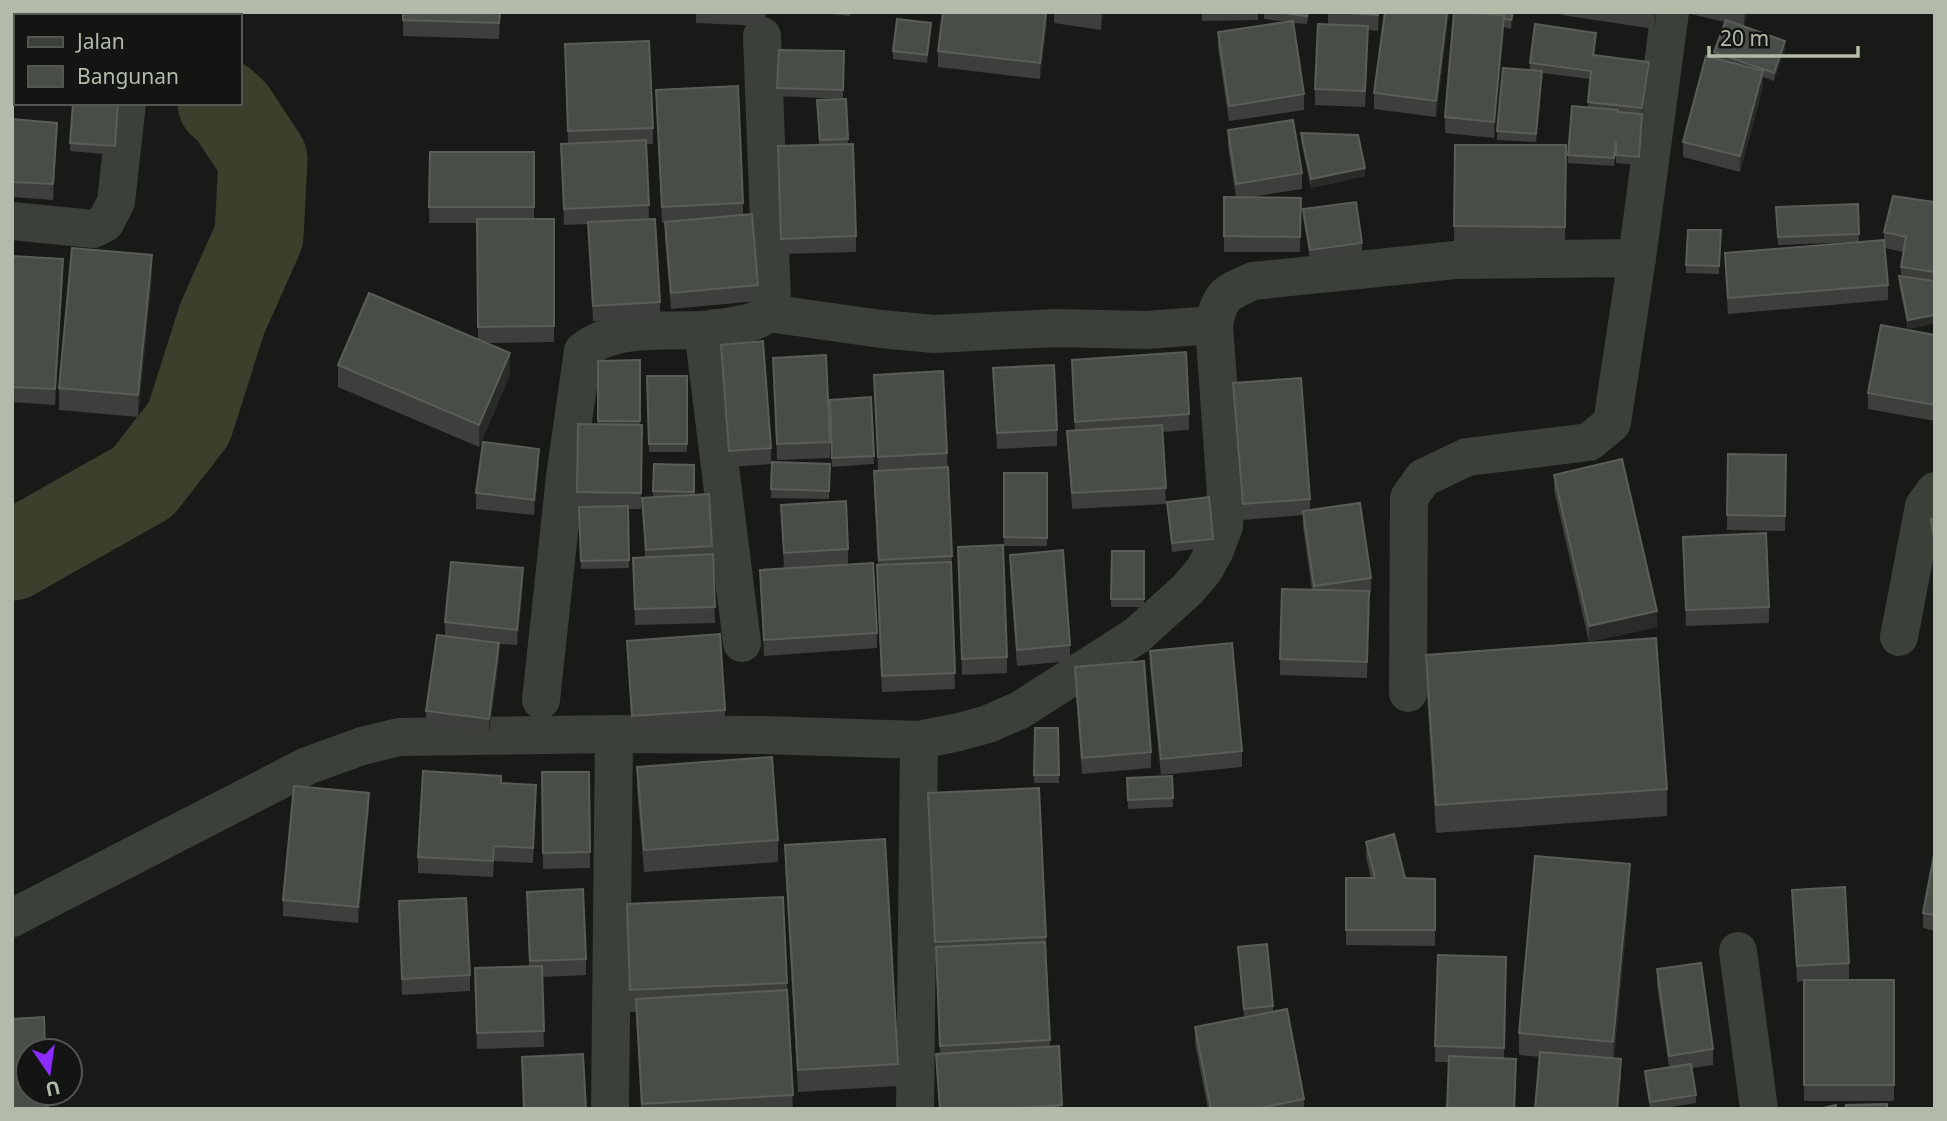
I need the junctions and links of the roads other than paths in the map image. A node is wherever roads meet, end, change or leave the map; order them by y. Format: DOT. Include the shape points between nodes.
graph roads {
  1 [pos="1670,12"];
  2 [pos="762,36"];
  3 [pos="127,105"];
  4 [pos="12,221"];
  5 [pos="1637,258"];
  6 [pos="768,313"];
  7 [pos="1213,325"];
  8 [pos="703,330"];
  9 [pos="1935,491"];
  10 [pos="1899,637"];
  11 [pos="742,643"];
  12 [pos="1408,693"];
  13 [pos="541,700"];
  14 [pos="614,734"];
  15 [pos="919,740"];
  16 [pos="12,918"];
  17 [pos="1738,951"];
  18 [pos="610,1109"];
  19 [pos="915,1109"];
  20 [pos="1759,1109"];
  1 -- 5 [label="street"];
  2 -- 6 [label="street" via="772,273"];
  3 -- 4 [label="street" via="116,202 105,223 93,229"];
  5 -- 7 [label="street" via="1455,260 1253,281 1217,304"];
  5 -- 12 [label="street" via="1612,423 1590,442 1468,457 1423,478 1409,498"];
  6 -- 7 [label="street" via="934,334"];
  6 -- 8 [label="street" via="749,323"];
  7 -- 15 [label="street" via="1226,494 1224,526 1204,570 1136,636 1020,710 978,727"];
  8 -- 11 [label="street"];
  8 -- 13 [label="street" via="620,334 594,341 583,351"];
  9 -- 10 [label="street" via="1924,506"];
  14 -- 15 [label="street"];
  14 -- 16 [label="street" via="399,737 362,746 307,766"];
  14 -- 18 [label="street"];
  15 -- 19 [label="street"];
  17 -- 20 [label="street"];
}
